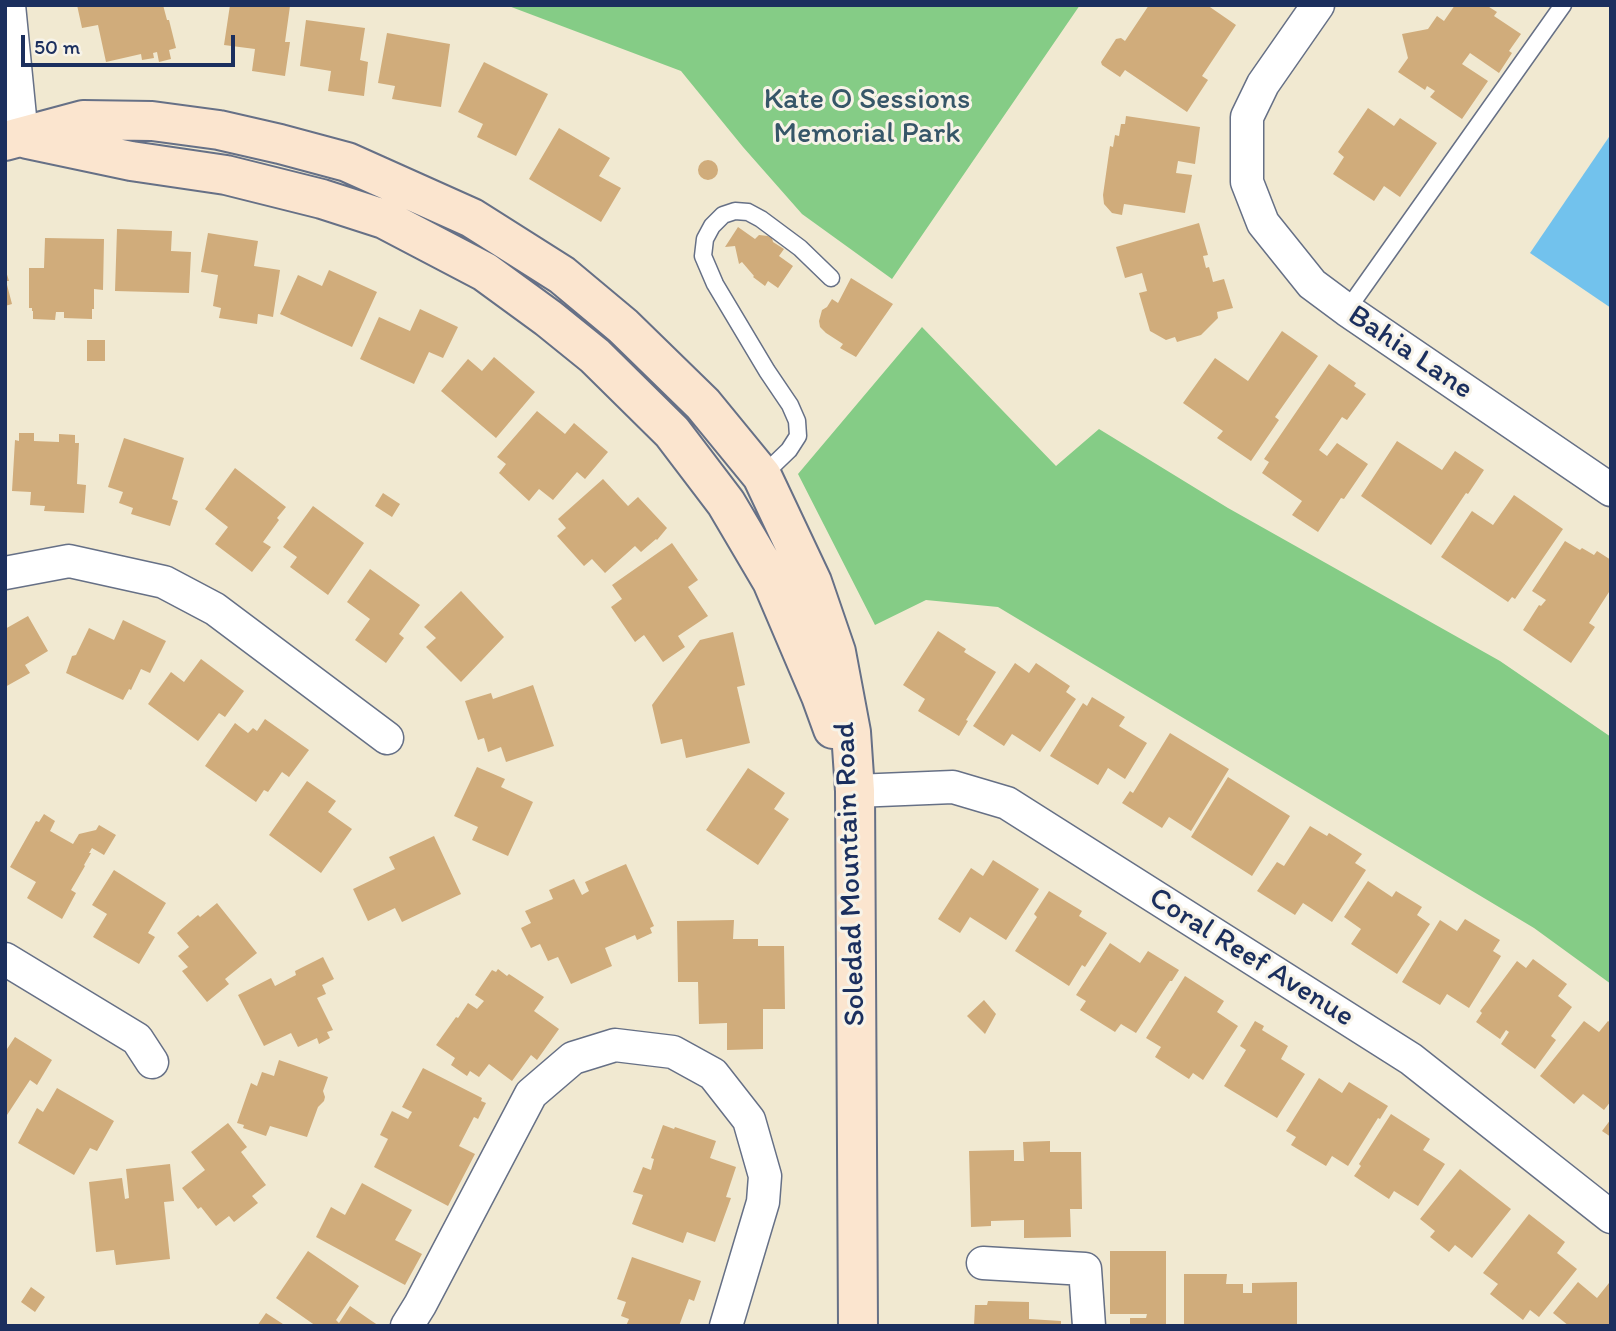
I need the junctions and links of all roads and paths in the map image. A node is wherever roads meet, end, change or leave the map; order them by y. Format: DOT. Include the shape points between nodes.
graph roads {
  1 [pos="9,5"];
  2 [pos="1318,5"];
  3 [pos="1563,5"];
  4 [pos="13,139"];
  5 [pos="831,278"];
  6 [pos="1347,310"];
  7 [pos="762,476"];
  8 [pos="1611,490"];
  9 [pos="5,573"];
  10 [pos="387,738"];
  11 [pos="855,791"];
  12 [pos="5,959"];
  13 [pos="152,1062"];
  14 [pos="1611,1217"];
  15 [pos="983,1263"];
  16 [pos="407,1326"];
  17 [pos="726,1326"];
  18 [pos="858,1326"];
  19 [pos="1089,1326"];
  1 -- 4 [label="street"];
  2 -- 6 [label="street, Bahia Lane" via="1263,84 1247,117 1247,182 1263,223 1312,284"];
  3 -- 6 [label="lane"];
  4 -- 7 [label="main road, Soledad Mountain Road" via="83,120 152,121 219,130 348,162 471,218 562,275 703,404"];
  4 -- 11 [label="main road" via="226,175 384,219 485,272 548,318 672,432 726,503 772,581"];
  5 -- 7 [label="lane" via="800,248 748,212 723,215 705,239 704,256 715,284 797,421 798,436"];
  6 -- 8 [label="street, Bahia Lane"];
  7 -- 11 [label="main road, Soledad Mountain Road" via="812,582 836,652 851,732"];
  9 -- 10 [label="street" via="69,562 164,582 215,609"];
  11 -- 14 [label="street, Coral Reef Avenue" via="953,787 1007,803 1412,1059"];
  11 -- 18 [label="main road, Soledad Mountain Road"];
  12 -- 13 [label="street" via="137,1040"];
  15 -- 19 [label="street" via="1085,1269"];
  16 -- 17 [label="street" via="531,1094 573,1058 615,1045 673,1052 713,1074 749,1120 765,1176 763,1202"];
}
